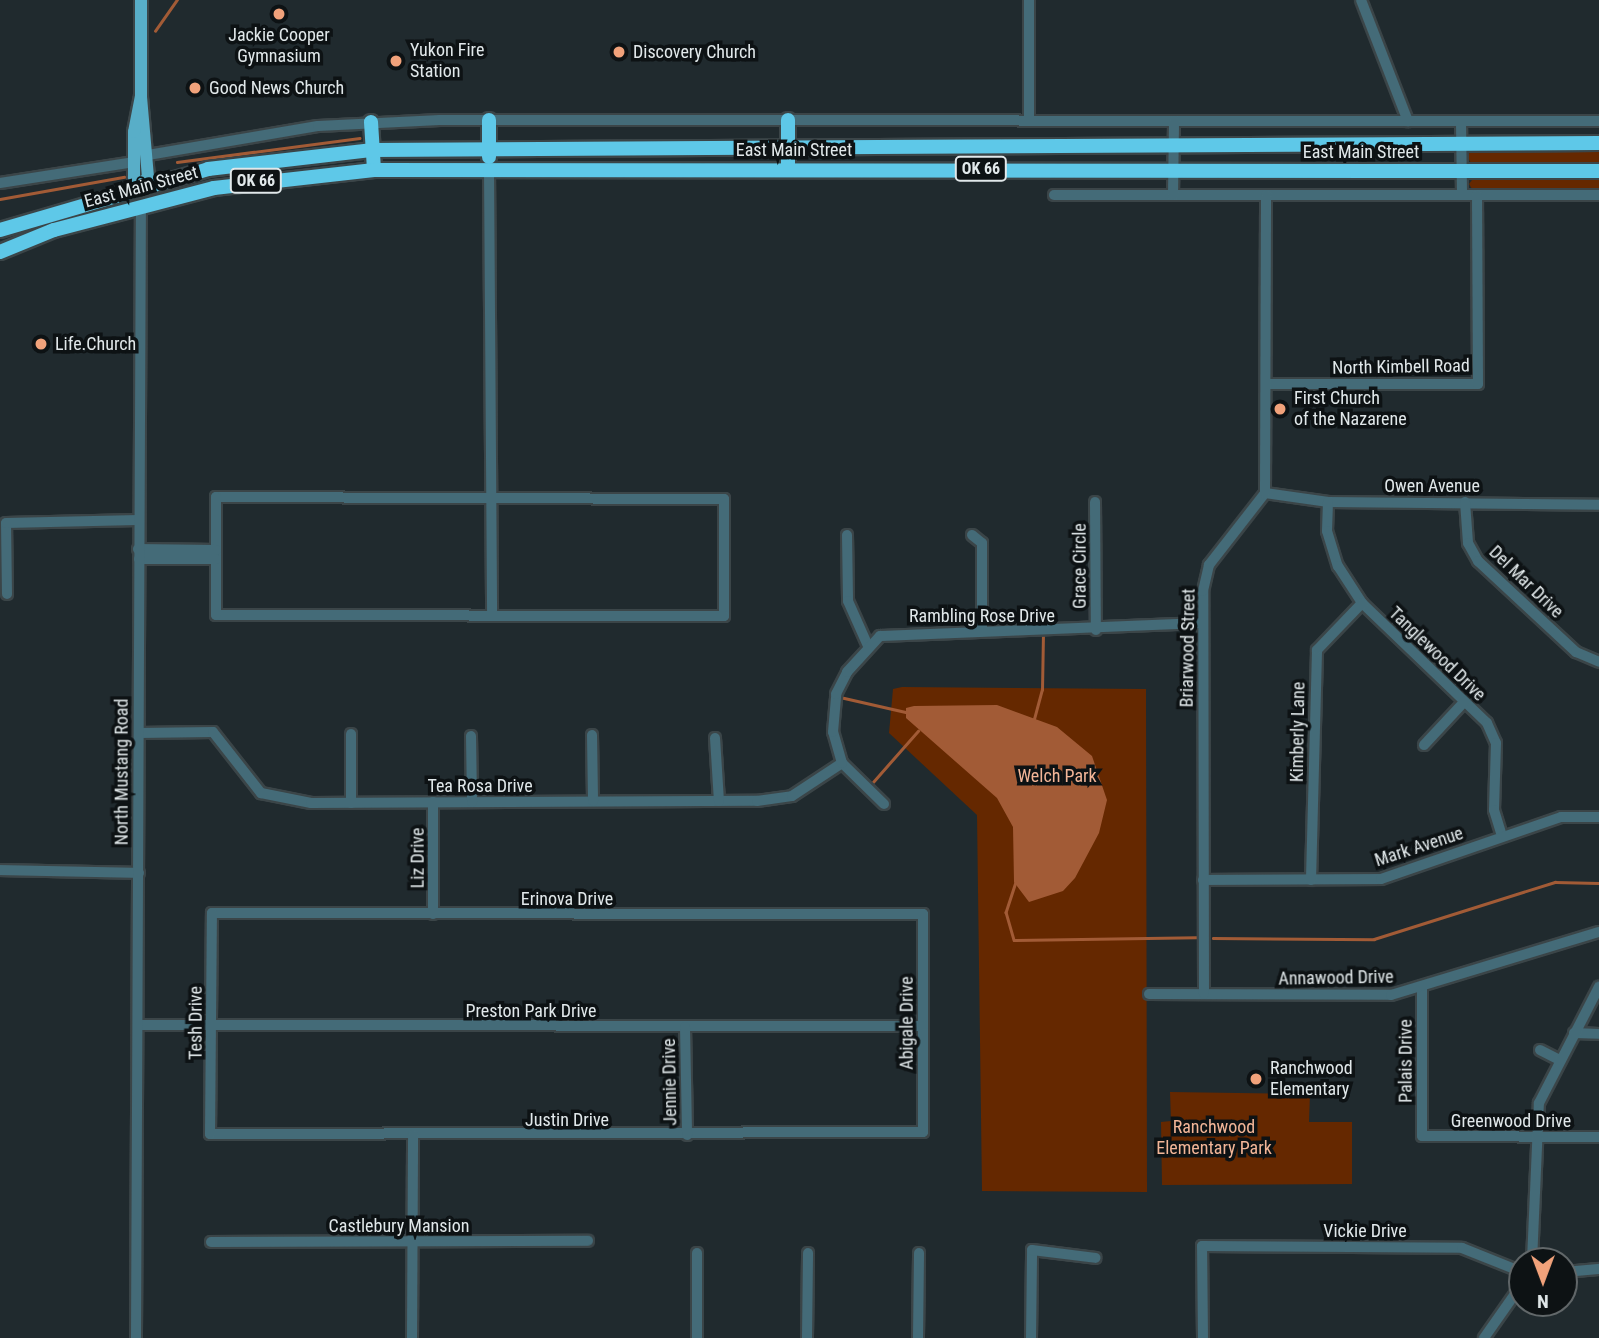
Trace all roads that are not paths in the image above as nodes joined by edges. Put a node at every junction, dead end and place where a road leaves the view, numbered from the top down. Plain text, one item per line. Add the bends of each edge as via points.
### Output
1 (141, 0) edge
2 (1029, 0) edge
3 (1361, 0) edge
4 (141, 97) junction
5 (489, 120) junction
6 (788, 120) junction
7 (1029, 121) junction
8 (1174, 121) junction
9 (1408, 121) junction
10 (1599, 121) edge
11 (371, 122) junction
12 (1461, 122) junction
13 (1461, 143) junction
14 (1599, 143) edge
15 (1175, 144) junction
16 (788, 148) junction
17 (373, 150) junction
18 (489, 150) junction
19 (148, 155) junction
20 (134, 162) junction
21 (489, 169) junction
22 (788, 169) junction
23 (374, 170) junction
24 (1175, 170) junction
25 (1599, 171) edge
26 (1461, 172) junction
27 (0, 183) edge
28 (140, 186) junction
29 (1054, 195) dead end
30 (1173, 195) junction
31 (1462, 195) junction
32 (1478, 195) junction
33 (1599, 195) edge
34 (1266, 196) junction
35 (141, 206) junction
36 (0, 230) edge
37 (0, 252) edge
38 (1265, 384) junction
39 (1265, 493) junction
40 (492, 498) junction
41 (1095, 502) dead end
42 (1328, 502) junction
43 (1465, 502) junction
44 (1599, 505) edge
45 (138, 520) junction
46 (847, 535) dead end
47 (972, 535) dead end
48 (139, 554) junction
49 (216, 555) junction
50 (7, 594) dead end
51 (1362, 603) junction
52 (492, 616) junction
53 (1203, 624) junction
54 (1096, 630) junction
55 (982, 631) junction
56 (868, 646) junction
57 (1599, 662) edge
58 (1464, 702) junction
59 (139, 733) junction
60 (351, 734) dead end
61 (592, 735) dead end
62 (471, 736) dead end
63 (715, 738) dead end
64 (1424, 745) dead end
65 (842, 763) junction
66 (593, 801) junction
67 (719, 801) junction
68 (433, 802) junction
69 (472, 802) junction
70 (351, 803) junction
71 (884, 804) dead end
72 (1599, 817) edge
73 (1502, 836) junction
74 (0, 870) edge
75 (139, 873) junction
76 (1203, 880) junction
77 (1311, 880) junction
78 (212, 913) joint
79 (433, 914) junction
80 (923, 914) joint
81 (1599, 932) edge
82 (1422, 986) junction
83 (1599, 987) edge
84 (1149, 994) dead end
85 (1204, 994) junction
86 (139, 1025) junction
87 (211, 1025) junction
88 (923, 1026) junction
89 (685, 1027) junction
90 (1574, 1033) junction
91 (1599, 1034) edge
92 (1540, 1050) dead end
93 (1560, 1059) junction
94 (923, 1132) joint
95 (211, 1134) joint
96 (413, 1135) junction
97 (687, 1135) junction
98 (1422, 1136) joint
99 (1538, 1137) junction
100 (1599, 1137) edge
101 (588, 1241) dead end
102 (211, 1242) dead end
103 (412, 1243) junction
104 (1533, 1247) edge
105 (808, 1252) dead end
106 (697, 1253) dead end
107 (919, 1253) dead end
108 (1096, 1258) dead end
109 (1508, 1266) edge
110 (1599, 1269) edge
111 (1578, 1271) edge
112 (1508, 1304) edge
113 (136, 1338) edge
114 (412, 1338) edge
115 (697, 1338) edge
116 (807, 1338) edge
117 (918, 1338) edge
118 (1031, 1338) edge
119 (1203, 1338) edge
120 (1484, 1338) edge

1 - 4 main road
2 - 7 street
3 - 9 street
4 - 19 main road
4 - 20 main road
5 - 6 street, East Main Street
5 - 11 street, East Main Street
5 - 18 highway
6 - 7 street, East Main Street
6 - 16 highway
7 - 8 street, East Main Street
8 - 9 street, East Main Street
8 - 15 street
9 - 12 street, East Main Street
10 - 12 street, East Main Street
11 - 17 highway
11 - 19 street, East Main Street
12 - 13 street
13 - 14 highway, East Main Street / OK 66
13 - 15 highway, East Main Street / OK 66
13 - 26 street
15 - 16 highway, East Main Street / OK 66
15 - 24 street
16 - 18 highway, East Main Street / OK 66
16 - 22 highway
17 - 18 highway, East Main Street / OK 66
17 - 23 highway
17 - 28 highway, East Main Street / OK 66 via 264,160
18 - 21 highway
19 - 28 main road via 148,177
20 - 27 street
20 - 28 main road
21 - 22 highway, East Main Street / OK 66
21 - 23 highway, East Main Street / OK 66
21 - 40 street
22 - 24 highway, East Main Street / OK 66
23 - 35 highway, East Main Street / OK 66 via 267,179
24 - 26 highway, East Main Street / OK 66
24 - 30 street
25 - 26 highway, East Main Street / OK 66
26 - 31 street
28 - 35 highway
28 - 36 highway, East Main Street / OK 66
29 - 30 street
30 - 34 street
31 - 32 street
31 - 34 street
32 - 33 street
32 - 38 street, North Kimbell Road via 1478,384
34 - 38 street
35 - 37 highway, East Main Street / OK 66
35 - 45 street, North Mustang Road
38 - 39 street
39 - 42 street, Owen Avenue
39 - 53 street, Briarwood Street via 1209,565
40 - 49 street via 216,497
40 - 52 street
40 - 52 street via 724,499 724,616
41 - 54 street, Grace Circle
42 - 43 street, Owen Avenue
42 - 51 street, Tanglewood Drive via 1327,531 1338,566
43 - 44 street, Owen Avenue
43 - 57 street, Del Mar Drive via 1468,543 1478,561 1576,653
45 - 48 street, North Mustang Road
45 - 50 street via 6,523
46 - 56 street via 848,601
47 - 55 street via 982,543
48 - 49 street
48 - 59 street, North Mustang Road
49 - 52 street via 216,615
51 - 58 street, Tanglewood Drive
51 - 77 street, Kimberly Lane via 1317,650
53 - 54 street, Rambling Rose Drive
53 - 76 street, Briarwood Street
54 - 55 street, Rambling Rose Drive
55 - 56 street, Rambling Rose Drive via 894,632
56 - 65 street via 836,694 833,732
58 - 64 street
58 - 73 street, Tanglewood Drive via 1486,723 1496,743 1494,810
59 - 70 street, Tea Rosa Drive via 213,732 261,793
59 - 75 street, North Mustang Road
60 - 70 street
61 - 66 street
62 - 69 street
63 - 67 street
65 - 67 street, Tea Rosa Drive via 792,796
65 - 71 street
66 - 67 street, Tea Rosa Drive
66 - 69 street, Tea Rosa Drive
68 - 69 street, Tea Rosa Drive
68 - 70 street, Tea Rosa Drive
68 - 79 street, Liz Drive
72 - 73 street, Mark Avenue via 1561,817
73 - 77 street, Mark Avenue via 1381,879
74 - 75 street
75 - 86 street, North Mustang Road
76 - 77 street, Mark Avenue
76 - 85 street, Briarwood Street
78 - 79 street, Erinova Drive
78 - 87 street, Tesh Drive
79 - 80 street, Erinova Drive
80 - 88 street, Abigale Drive
81 - 82 street, Annawood Drive
82 - 85 street, Annawood Drive via 1376,996
82 - 98 street, Palais Drive
83 - 90 street
84 - 85 street, Annawood Drive
86 - 87 street, Preston Park Drive
86 - 113 street, North Mustang Road
87 - 89 street, Preston Park Drive
87 - 95 street, Tesh Drive
88 - 89 street, Preston Park Drive
88 - 94 street, Abigale Drive
89 - 97 street, Jennie Drive
90 - 91 street
90 - 93 street
92 - 93 street
93 - 99 street via 1539,1103
94 - 97 street, Justin Drive
95 - 96 street, Justin Drive
96 - 97 street, Justin Drive
96 - 103 street
98 - 99 street, Greenwood Drive
99 - 100 street, Greenwood Drive
99 - 104 street
101 - 103 street, Castlebury Mansion
102 - 103 street, Castlebury Mansion
103 - 114 street
105 - 116 street
106 - 115 street
107 - 117 street
108 - 118 street via 1032,1250
109 - 119 street, Vickie Drive via 1462,1248 1202,1246
110 - 111 street
112 - 120 street

